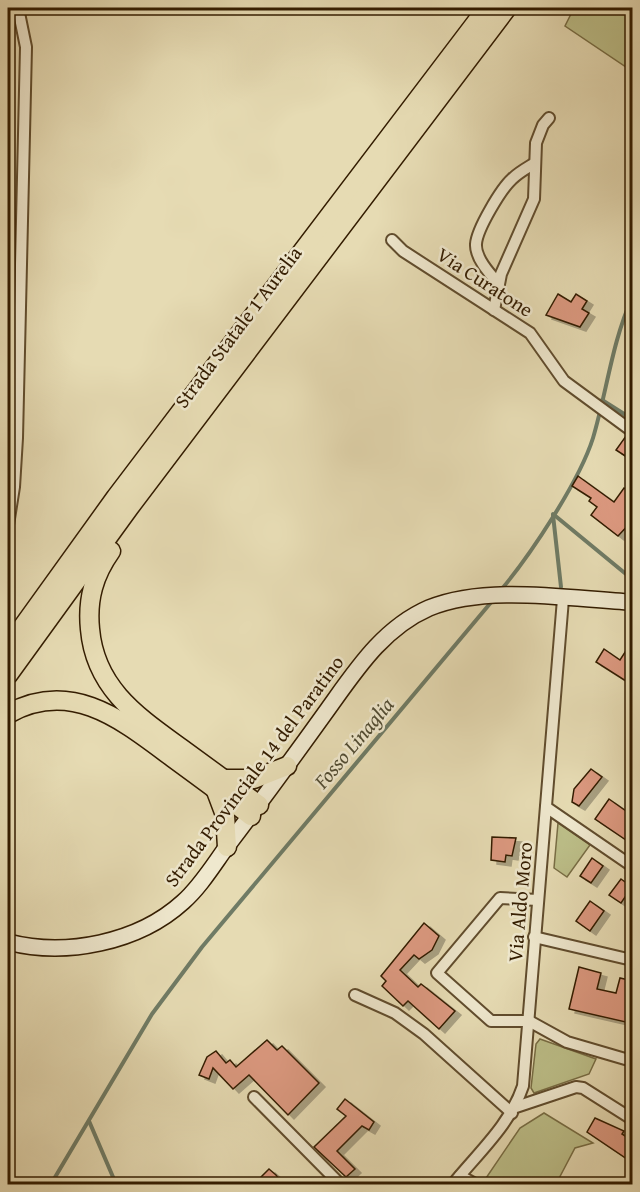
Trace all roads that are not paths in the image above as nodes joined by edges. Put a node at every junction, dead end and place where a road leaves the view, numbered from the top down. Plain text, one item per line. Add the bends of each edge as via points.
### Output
1 (18, 8) edge
2 (487, 8) edge
3 (507, 8) edge
4 (549, 118) dead end
5 (535, 163) junction
6 (392, 240) dead end
7 (499, 284) junction
8 (494, 310) junction
9 (633, 431) edge
10 (129, 508) junction
11 (8, 525) edge
12 (563, 599) junction
13 (633, 602) edge
14 (8, 647) edge
15 (8, 675) edge
16 (8, 714) edge
17 (287, 766) junction
18 (219, 784) junction
19 (546, 807) junction
20 (255, 810) junction
21 (227, 847) junction
22 (633, 866) edge
23 (538, 900) junction
24 (534, 936) junction
25 (8, 942) edge
26 (633, 960) edge
27 (355, 995) dead end
28 (529, 1021) junction
29 (633, 1061) edge
30 (254, 1097) dead end
31 (514, 1110) junction
32 (633, 1119) edge
33 (457, 1180) edge
34 (340, 1185) edge
35 (475, 1185) edge

1 - 11 street via 26,47 17,438
2 - 14 highway, Strada Statale 1 Aurelia via 116,497
3 - 10 highway, Strada Statale 1 Aurelia
4 - 5 street via 539,133
5 - 7 street via 534,199
5 - 7 street via 503,188 478,234 477,250
6 - 8 street, Via Curatone
7 - 8 street
8 - 9 street, Via Curatone via 530,333 564,381
10 - 15 highway, Strada Statale 1 Aurelia
10 - 18 highway via 131,524 100,567 91,592 89,620 95,657 108,685 127,708
12 - 13 main road, Strada Provinciale 14 del Paratino
12 - 17 main road, Strada Provinciale 14 del Paratino via 477,597 429,609 394,630 376,645
12 - 19 street, Via Aldo Moro
16 - 18 highway via 51,700 77,702 123,721
17 - 18 highway via 254,779
17 - 20 main road, Strada Provinciale 14 del Paratino
18 - 20 highway
18 - 21 highway
19 - 22 street
19 - 23 street, Via Aldo Moro
20 - 21 main road, Strada Provinciale 14 del Paratino
21 - 25 main road, Strada Provinciale 14 del Paratino via 183,902 139,929 81,947 36,948
23 - 24 street, Via Aldo Moro
23 - 28 street via 500,898 437,973 490,1021
24 - 26 street
24 - 28 street, Via Aldo Moro
27 - 31 street via 396,1013
28 - 29 street via 567,1042
28 - 31 street, Via Aldo Moro via 523,1086
30 - 34 street
31 - 32 street via 576,1087
31 - 33 street, Via Aldo Moro
33 - 35 street

